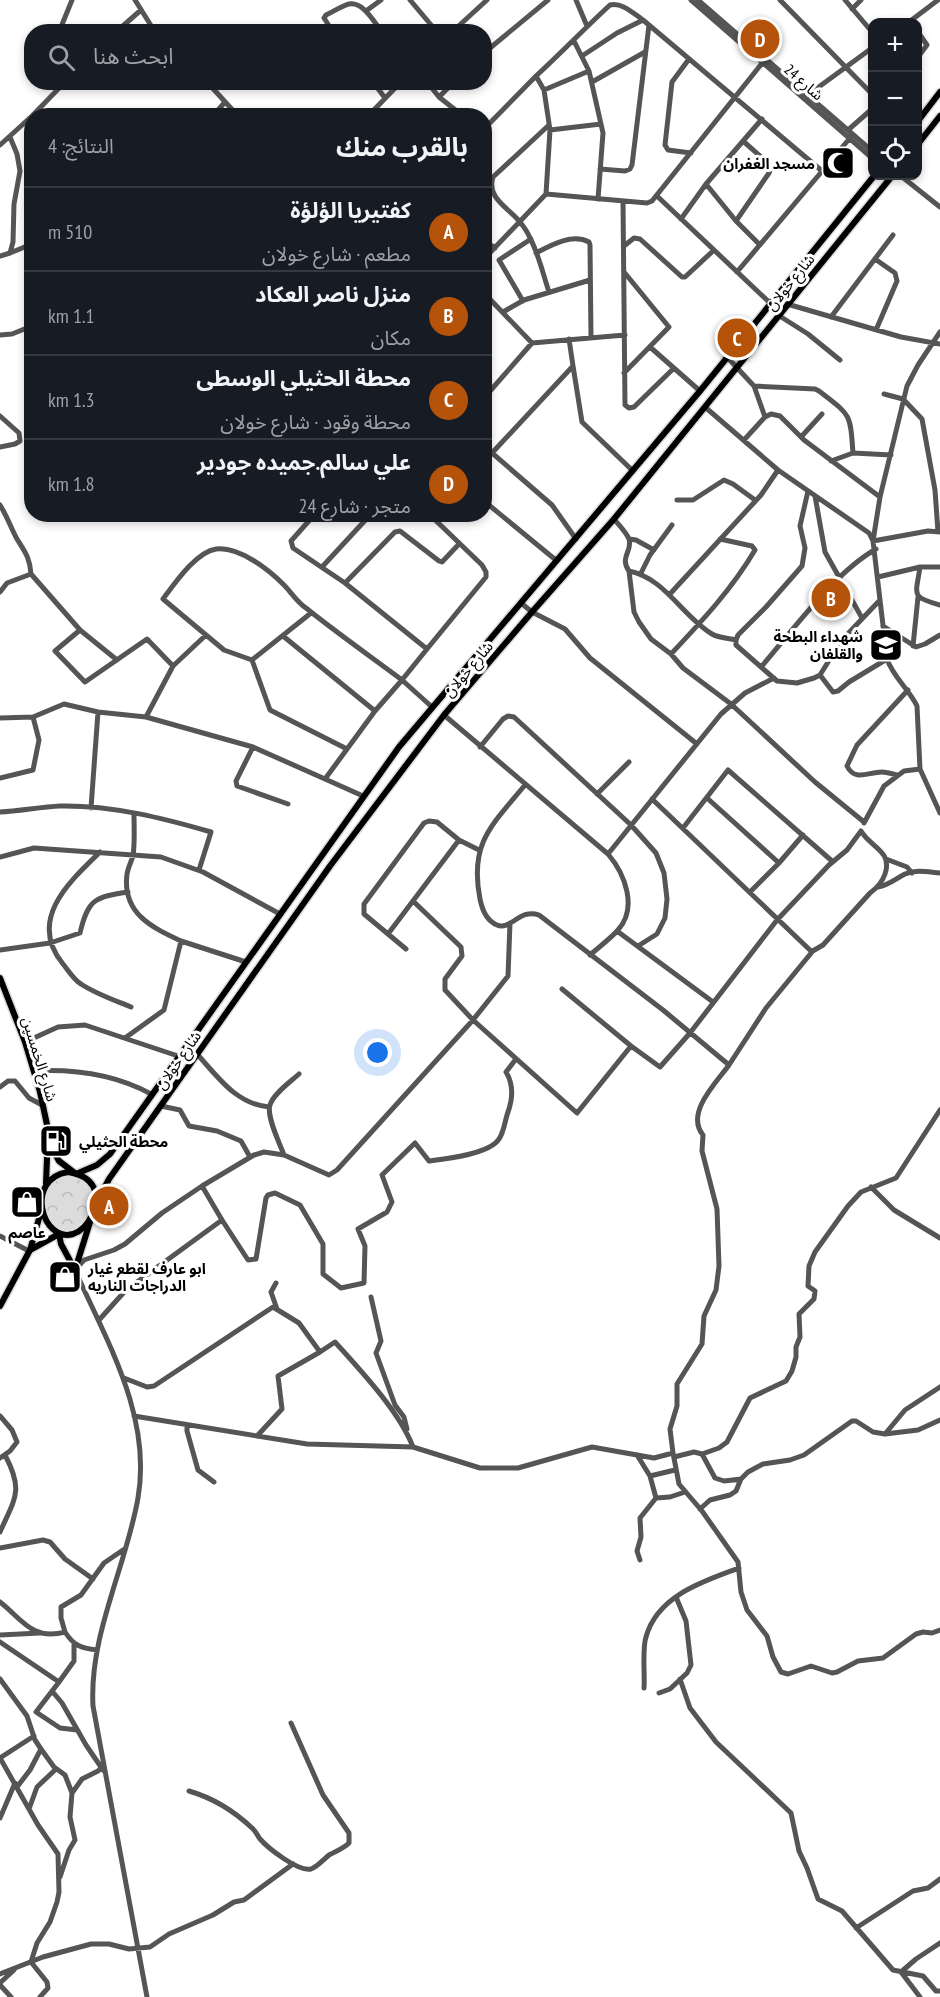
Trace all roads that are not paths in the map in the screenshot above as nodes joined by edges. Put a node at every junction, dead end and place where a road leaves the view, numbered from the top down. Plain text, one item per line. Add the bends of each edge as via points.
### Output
1 (72, 0) edge
2 (135, 0) edge
3 (381, 0) edge
4 (411, 0) edge
5 (487, 0) edge
6 (548, 0) edge
7 (576, 0) edge
8 (691, 0) edge
9 (698, 0) edge
10 (780, 0) edge
11 (844, 0) edge
12 (861, 0) edge
13 (939, 1) edge
14 (852, 9) junction
15 (141, 10) junction
16 (366, 11) junction
17 (916, 18) edge
18 (646, 22) junction
19 (62, 24) edge
20 (125, 24) edge
21 (150, 24) edge
22 (327, 24) edge
23 (376, 24) edge
24 (430, 24) edge
25 (461, 24) edge
26 (587, 26) junction
27 (868, 27) edge
28 (922, 38) edge
29 (574, 41) junction
30 (492, 46) edge
31 (645, 52) junction
32 (868, 52) edge
33 (922, 52) edge
34 (582, 56) junction
35 (689, 59) junction
36 (763, 62) junction
37 (846, 68) junction
38 (589, 70) junction
39 (536, 76) junction
40 (592, 82) junction
41 (868, 89) edge
42 (56, 90) edge
43 (214, 90) edge
44 (379, 90) edge
45 (392, 90) edge
46 (433, 90) edge
47 (446, 90) edge
48 (544, 90) junction
49 (940, 92) edge
50 (806, 96) junction
51 (439, 97) junction
52 (735, 97) junction
53 (385, 98) junction
54 (225, 102) junction
55 (39, 108) edge
56 (220, 108) edge
57 (231, 108) edge
58 (376, 108) edge
59 (453, 108) edge
60 (868, 113) edge
61 (922, 116) edge
62 (940, 116) edge
63 (762, 119) junction
64 (492, 121) edge
65 (24, 123) edge
66 (601, 124) junction
67 (550, 127) junction
68 (848, 130) junction
69 (10, 136) junction
70 (850, 138) junction
71 (922, 139) edge
72 (743, 141) junction
73 (0, 145) edge
74 (868, 147) edge
75 (691, 153) junction
76 (868, 154) edge
77 (600, 169) junction
78 (822, 171) junction
79 (492, 179) edge
80 (871, 180) edge
81 (889, 180) edge
82 (906, 180) edge
83 (706, 184) junction
84 (492, 190) edge
85 (546, 194) junction
86 (657, 196) junction
87 (598, 199) junction
88 (623, 201) junction
89 (940, 207) edge
90 (681, 219) junction
91 (520, 221) junction
92 (736, 221) junction
93 (893, 235) dead end
94 (531, 239) junction
95 (760, 245) junction
96 (492, 246) edge
97 (624, 246) junction
98 (24, 247) edge
99 (495, 248) junction
100 (714, 250) junction
101 (492, 251) edge
102 (10, 253) junction
103 (536, 253) junction
104 (0, 256) edge
105 (875, 259) junction
106 (624, 271) junction
107 (736, 272) junction
108 (590, 280) junction
109 (549, 292) junction
110 (492, 301) edge
111 (523, 301) junction
112 (770, 303) junction
113 (787, 304) junction
114 (503, 312) junction
115 (778, 315) junction
116 (831, 317) junction
117 (24, 329) edge
118 (876, 330) junction
119 (940, 332) edge
120 (0, 335) edge
121 (625, 335) junction
122 (591, 337) junction
123 (570, 339) junction
124 (932, 342) junction
125 (532, 344) junction
126 (940, 344) edge
127 (650, 347) junction
128 (727, 357) junction
129 (840, 360) dead end
130 (573, 366) junction
131 (737, 368) junction
132 (673, 369) junction
133 (624, 373) junction
134 (754, 386) junction
135 (492, 389) edge
136 (700, 392) junction
137 (884, 394) dead end
138 (903, 399) junction
139 (705, 407) junction
140 (822, 414) dead end
141 (0, 416) edge
142 (765, 417) junction
143 (801, 437) junction
144 (744, 440) junction
145 (0, 447) edge
146 (492, 453) joint
147 (853, 453) junction
148 (891, 455) junction
149 (831, 461) junction
150 (778, 470) junction
151 (633, 471) junction
152 (937, 490) edge
153 (808, 491) junction
154 (815, 496) junction
155 (880, 497) junction
156 (677, 500) dead end
157 (755, 500) junction
158 (0, 505) edge
159 (492, 508) edge
160 (614, 519) junction
161 (308, 522) edge
162 (364, 522) edge
163 (437, 522) edge
164 (672, 525) dead end
165 (939, 532) edge
166 (576, 539) junction
167 (629, 539) junction
168 (720, 539) junction
169 (873, 541) junction
170 (459, 544) junction
171 (876, 549) junction
172 (654, 550) junction
173 (557, 561) junction
174 (322, 567) junction
175 (920, 567) junction
176 (940, 567) edge
177 (629, 571) junction
178 (641, 573) junction
179 (31, 574) junction
180 (878, 577) junction
181 (838, 578) junction
182 (345, 583) junction
183 (0, 592) edge
184 (669, 595) junction
185 (918, 597) junction
186 (880, 600) junction
187 (521, 603) junction
188 (940, 605) edge
189 (532, 612) junction
190 (311, 613) junction
191 (862, 618) junction
192 (700, 624) junction
193 (883, 626) junction
194 (80, 630) junction
195 (206, 635) junction
196 (940, 635) edge
197 (283, 636) junction
198 (736, 640) junction
199 (914, 646) junction
200 (427, 649) junction
201 (671, 654) junction
202 (887, 659) junction
203 (117, 660) junction
204 (252, 660) junction
205 (172, 666) junction
206 (761, 667) junction
207 (820, 675) junction
208 (774, 678) junction
209 (402, 680) junction
210 (908, 690) junction
211 (731, 704) junction
212 (432, 707) junction
213 (375, 711) junction
214 (98, 712) junction
215 (444, 715) junction
216 (33, 717) junction
217 (146, 717) junction
218 (0, 718) edge
219 (697, 744) junction
220 (253, 747) junction
221 (480, 747) junction
222 (347, 749) junction
223 (629, 762) dead end
224 (920, 769) junction
225 (897, 775) junction
226 (0, 778) edge
227 (326, 778) junction
228 (525, 785) junction
229 (597, 794) junction
230 (363, 796) junction
231 (706, 798) junction
232 (652, 799) junction
233 (288, 804) dead end
234 (91, 808) junction
235 (0, 812) edge
236 (940, 813) edge
237 (134, 814) junction
238 (864, 822) junction
239 (631, 825) junction
240 (683, 828) junction
241 (861, 831) junction
242 (803, 835) junction
243 (459, 840) junction
244 (479, 850) junction
245 (100, 852) junction
246 (608, 854) junction
247 (133, 855) junction
248 (322, 856) junction
249 (0, 857) edge
250 (886, 859) junction
251 (832, 861) junction
252 (778, 863) junction
253 (330, 866) junction
254 (199, 870) junction
255 (912, 873) junction
256 (940, 873) edge
257 (878, 887) junction
258 (128, 892) junction
259 (750, 892) junction
260 (413, 901) junction
261 (280, 914) junction
262 (777, 920) junction
263 (510, 923) junction
264 (617, 931) junction
265 (387, 934) junction
266 (181, 940) junction
267 (50, 943) junction
268 (638, 946) junction
269 (406, 949) dead end
270 (0, 950) edge
271 (811, 952) junction
272 (590, 955) junction
273 (246, 962) junction
274 (0, 978) edge
275 (562, 988) dead end
276 (2, 990) edge
277 (713, 1002) junction
278 (131, 1007) dead end
279 (473, 1020) junction
280 (690, 1033) junction
281 (125, 1038) junction
282 (25, 1042) junction
283 (631, 1046) junction
284 (197, 1054) junction
285 (178, 1056) junction
286 (516, 1059) junction
287 (729, 1065) junction
288 (34, 1071) junction
289 (299, 1074) dead end
290 (0, 1087) edge
291 (151, 1094) junction
292 (42, 1106) junction
293 (161, 1106) junction
294 (269, 1107) junction
295 (940, 1110) edge
296 (48, 1134) junction
297 (284, 1155) junction
298 (250, 1157) junction
299 (76, 1174) junction
300 (46, 1183) junction
301 (202, 1186) junction
302 (871, 1187) junction
303 (96, 1204) junction
304 (42, 1208) junction
305 (91, 1218) junction
306 (222, 1220) junction
307 (58, 1234) junction
308 (0, 1236) edge
309 (940, 1238) edge
310 (30, 1251) junction
311 (75, 1270) junction
312 (276, 1283) dead end
313 (371, 1297) dead end
314 (0, 1306) edge
315 (277, 1309) junction
316 (99, 1320) junction
317 (320, 1353) junction
318 (124, 1378) junction
319 (940, 1387) edge
320 (0, 1416) edge
321 (134, 1416) junction
322 (940, 1420) edge
323 (187, 1426) junction
324 (408, 1433) junction
325 (885, 1434) junction
326 (257, 1436) junction
327 (413, 1447) junction
328 (702, 1454) junction
329 (637, 1455) junction
330 (673, 1455) junction
331 (2, 1456) edge
332 (675, 1470) junction
333 (650, 1476) junction
334 (741, 1479) junction
335 (214, 1482) dead end
336 (685, 1492) junction
337 (656, 1498) junction
338 (700, 1509) junction
339 (0, 1532) edge
340 (0, 1548) edge
341 (124, 1549) junction
342 (640, 1560) dead end
343 (739, 1568) junction
344 (93, 1579) junction
345 (676, 1597) junction
346 (0, 1602) edge
347 (940, 1630) edge
348 (65, 1632) junction
349 (42, 1633) junction
350 (0, 1635) edge
351 (0, 1642) edge
352 (74, 1645) junction
353 (97, 1650) junction
354 (0, 1679) edge
355 (680, 1679) junction
356 (59, 1682) junction
357 (644, 1688) dead end
358 (52, 1691) junction
359 (659, 1693) dead end
360 (36, 1712) junction
361 (27, 1716) junction
362 (291, 1723) dead end
363 (77, 1730) junction
364 (34, 1736) junction
365 (41, 1749) junction
366 (0, 1758) edge
367 (56, 1769) junction
368 (103, 1770) junction
369 (16, 1785) junction
370 (189, 1791) dead end
371 (72, 1793) junction
372 (29, 1809) junction
373 (0, 1818) edge
374 (293, 1864) junction
375 (59, 1878) junction
376 (940, 1879) edge
377 (856, 1928) junction
378 (940, 1943) edge
379 (138, 1949) junction
380 (31, 1962) junction
381 (16, 1969) junction
382 (902, 1972) junction
383 (0, 1974) edge
384 (0, 1984) edge
385 (940, 1991) edge
386 (12, 1997) edge
387 (40, 1997) edge
388 (147, 1997) edge
389 (920, 1997) edge

1 - 19 street
2 - 15 street
3 - 16 street
4 - 24 street
5 - 25 street
6 - 30 street
7 - 26 street
8 - 36 street, شارع 24
9 - 50 street, شارع 24
10 - 37 street
11 - 14 street
12 - 14 street
13 - 17 street
14 - 27 street
15 - 20 street
15 - 21 street
16 - 22 street via 350,4 326,15
16 - 23 street
18 - 26 street via 615,4
18 - 31 street
18 - 34 street via 617,33
18 - 35 street
26 - 29 street
28 - 33 street via 927,45
29 - 34 street
29 - 39 street
31 - 40 street
31 - 77 street via 632,165 626,171
32 - 37 street
34 - 38 street
35 - 52 street
35 - 75 street via 672,82 665,145 668,150
36 - 50 street, شارع 24
36 - 52 street
37 - 41 street
37 - 50 street
38 - 40 street
38 - 48 street
39 - 48 street
39 - 64 street
40 - 66 street
42 - 55 street
43 - 54 street
44 - 53 street
45 - 53 street
46 - 51 street
47 - 51 street
48 - 67 street
49 - 61 main road
50 - 68 street, شارع 24
50 - 70 street, شارع 24
51 - 59 street
52 - 63 street
52 - 75 street
53 - 58 street
54 - 56 street
54 - 57 street
60 - 68 street
62 - 71 main road
63 - 72 street
63 - 78 street
65 - 69 street
66 - 67 street
66 - 77 street
67 - 79 street
67 - 85 street
68 - 74 street, شارع 24
69 - 73 street
69 - 102 street via 20,171
70 - 76 street, شارع 24
70 - 78 street
72 - 83 street
72 - 92 street via 771,168
75 - 86 street
77 - 87 street
78 - 95 street
80 - 112 main road, شارع خولان
81 - 113 main road, شارع خولان
82 - 89 street
83 - 90 street
83 - 92 street
84 - 91 street via 504,208
85 - 87 street
85 - 91 street
86 - 88 street via 647,203
86 - 90 street
87 - 88 street
88 - 97 street
90 - 100 street
91 - 94 street
91 - 99 street
92 - 95 street
93 - 105 street
94 - 103 street
94 - 111 street via 499,260
95 - 107 street
96 - 99 street
97 - 100 street via 634,238 640,239 682,277
97 - 106 street
98 - 102 street
99 - 101 street
100 - 107 street
102 - 104 street
103 - 108 street via 555,242 586,240 590,245
103 - 109 street
105 - 116 street
105 - 118 street via 895,273 897,281
106 - 121 street
106 - 127 street via 668,324 668,329
107 - 112 street
108 - 109 street
108 - 122 street
109 - 111 street
110 - 114 street
111 - 114 street
112 - 128 main road, شارع خولان
113 - 115 main road, شارع خولان
113 - 116 street
114 - 125 street
115 - 129 street
115 - 131 main road, شارع خولان
116 - 118 street
117 - 120 street
118 - 124 street
119 - 124 street
121 - 122 street
121 - 133 street
122 - 123 street
123 - 125 street
123 - 130 street
124 - 126 street
124 - 138 street
125 - 135 street
127 - 132 street
127 - 133 street
128 - 131 street
128 - 136 main road, شارع خولان
130 - 146 street
130 - 151 street via 582,422
131 - 134 street
131 - 139 main road, شارع خولان
132 - 133 street via 629,408 625,405
132 - 136 street
134 - 142 street
134 - 147 street via 819,391 849,416
136 - 151 main road, شارع خولان
137 - 138 street
138 - 148 street
138 - 152 street via 922,419
139 - 144 street
139 - 160 main road, شارع خولان
140 - 143 street
141 - 145 street via 19,433 20,441
142 - 143 street via 780,416
142 - 144 street
143 - 149 street
144 - 150 street
146 - 166 street via 552,505
147 - 148 street
147 - 149 street
148 - 155 street
149 - 155 street
150 - 153 street
150 - 157 street
151 - 166 main road, شارع خولان
152 - 165 street
153 - 154 street
153 - 198 street via 800,526 805,548 802,566
154 - 169 street via 868,533
154 - 181 street via 825,552
155 - 169 street
156 - 157 street via 693,500 724,480
157 - 168 street
158 - 179 street via 27,552
159 - 173 street
160 - 167 street
160 - 189 main road, شارع خولان
161 - 174 street via 291,541 293,548
162 - 174 street
163 - 170 street
164 - 172 street
165 - 169 street
166 - 173 main road, شارع خولان
167 - 172 street
167 - 177 street via 624,560
168 - 184 street
168 - 192 street via 755,549 736,580
169 - 171 street
170 - 182 street via 442,562 400,531 395,532
170 - 200 street via 482,565 486,577
171 - 180 street
171 - 181 street
172 - 178 street
173 - 187 main road, شارع خولان
174 - 182 street
175 - 176 street
175 - 180 street
175 - 185 street
177 - 178 street
177 - 201 street via 639,622 651,639
178 - 184 street
179 - 183 street via 7,583
179 - 194 street
180 - 186 street
181 - 191 street
181 - 206 street
182 - 200 street
184 - 192 street
185 - 188 street
185 - 199 street
186 - 191 street
186 - 193 street
187 - 189 street
187 - 212 main road, شارع خولان
189 - 215 main road, شارع خولان
189 - 219 street via 565,629 590,658
190 - 195 street via 262,566 235,552 217,549 194,562 163,598
190 - 197 street
190 - 209 street
191 - 207 street via 841,641
192 - 198 street via 712,633
192 - 201 street
193 - 199 street
193 - 202 street
194 - 203 street
194 - 203 street via 55,651 85,682
195 - 204 street via 224,650
195 - 205 street
196 - 199 street
197 - 204 street
197 - 213 street
198 - 206 street via 736,645
200 - 209 street
201 - 211 street via 683,668
202 - 207 street via 838,691 833,692
202 - 210 street
203 - 205 street via 147,639
204 - 222 street via 270,710
205 - 217 street
206 - 208 street
207 - 208 street via 797,683
208 - 211 street
209 - 212 street
209 - 213 street
210 - 224 street via 917,706
210 - 225 street via 857,745 847,766 855,775
211 - 219 street
211 - 238 street
212 - 230 main road, شارع خولان
213 - 222 street
214 - 216 street via 64,704
214 - 217 street
214 - 234 street
215 - 221 street
215 - 253 main road, شارع خولان
216 - 218 street
216 - 226 street via 39,740 33,770
217 - 220 street
219 - 232 street
220 - 227 street
220 - 233 street via 237,786
221 - 228 street
221 - 229 street via 503,719 514,717
222 - 227 street
223 - 229 street
224 - 225 street
224 - 236 street
225 - 238 street via 884,786
227 - 230 street
228 - 244 street via 491,827
228 - 246 street
229 - 239 street
230 - 248 main road, شارع خولان
231 - 240 street
231 - 242 street via 728,770
231 - 252 street
232 - 239 street
232 - 240 street
234 - 235 street via 59,806
234 - 237 street
237 - 247 street
237 - 254 street via 211,832
238 - 241 street
239 - 246 street
239 - 268 street via 661,862 667,898 663,925 657,934
240 - 259 street
241 - 250 street
241 - 251 street via 847,850
242 - 251 street
242 - 252 street
243 - 244 street
243 - 260 street
243 - 265 street via 433,820 424,823 364,904 364,914
244 - 263 street via 476,882 482,910 494,924
245 - 247 street
245 - 249 street via 34,848
245 - 267 street via 74,876 57,901 50,918
246 - 264 street via 623,876 628,902
247 - 254 street via 161,857
247 - 258 street via 127,874
248 - 253 main road
248 - 261 main road, شارع خولان
250 - 255 street
250 - 257 street via 886,870
251 - 262 street
252 - 259 street
253 - 284 main road, شارع خولان
254 - 261 street
255 - 256 street
255 - 257 street
257 - 271 street via 823,945
258 - 266 street via 141,918
258 - 267 street via 103,896 91,904 80,933
259 - 262 street
260 - 265 street
260 - 279 street via 461,947 462,956 444,984
261 - 273 main road, شارع خولان
262 - 271 street
262 - 277 street
263 - 272 street via 525,913 539,915
263 - 279 street via 508,976
264 - 268 street
264 - 272 street
265 - 269 street
266 - 273 street
266 - 281 street via 164,1010
267 - 270 street
267 - 278 street via 79,983
268 - 277 street
271 - 287 street via 766,1008
272 - 280 street
273 - 285 main road, شارع خولان
274 - 276 main road, شارع الخمسين
275 - 283 street
276 - 282 main road, شارع الخمسين
277 - 280 street
279 - 286 street
279 - 297 street via 337,1170 329,1175
280 - 283 street via 660,1067
280 - 287 street
281 - 282 street via 85,1025 58,1027
281 - 285 street
282 - 288 main road, شارع الخمسين
283 - 286 street via 577,1113
284 - 293 main road, شارع خولان
284 - 294 street via 244,1101
285 - 291 main road, شارع خولان
286 - 306 street via 506,1072 512,1082 511,1104 499,1139 492,1146 429,1161 415,1143 382,1174 392,1202 387,1212 358,1230 365,1246 364,1283 341,1288 323,1274 323,1244 300,1205 275,1193 266,1198 256,1259 248,1260
287 - 330 street via 697,1117 704,1135 702,1151 717,1209 719,1266 716,1290 704,1317 702,1344 677,1384 677,1406 670,1429
288 - 291 street via 91,1074 131,1083
288 - 292 main road, شارع الخمسين
289 - 294 street
290 - 292 street via 15,1081
291 - 299 main road, شارع خولان via 104,1160
292 - 296 main road, شارع الخمسين
293 - 298 street via 180,1110 189,1126 241,1141
293 - 303 main road, شارع خولان
294 - 297 street
295 - 302 street via 896,1178
296 - 299 main road, شارع الخمسين via 55,1156
296 - 300 main road, شارع الخمسين
297 - 298 street via 264,1152
298 - 301 street
299 - 300 main road via 56,1175
299 - 303 main road via 92,1184
300 - 304 main road
301 - 306 street
301 - 311 street via 125,1244 84,1260
302 - 309 street via 894,1210
302 - 328 street via 848,1206 815,1252 809,1266 808,1286 815,1291 814,1299 799,1314 800,1337 786,1381 750,1398 727,1442
303 - 305 main road
304 - 307 main road
304 - 310 main road
305 - 307 main road via 76,1233
305 - 311 main road
306 - 316 street via 126,1290
307 - 310 main road
307 - 311 main road
308 - 310 street
310 - 314 main road
311 - 316 street
312 - 315 street via 271,1292
313 - 324 street via 381,1341 376,1353
315 - 317 street via 299,1323
315 - 318 street via 273,1307 154,1386
316 - 318 street
317 - 324 street via 335,1342 363,1372
317 - 326 street via 278,1376 282,1409
318 - 321 street
319 - 325 street via 905,1410
320 - 331 street via 17,1442
321 - 323 street
321 - 341 street via 141,1450 140,1473 138,1498
322 - 325 street via 918,1430
323 - 326 street
323 - 335 street via 198,1470
324 - 327 street
325 - 334 street via 852,1421 804,1455 763,1464
326 - 327 street via 307,1443
327 - 329 street via 480,1468 518,1468 592,1447
328 - 330 street
328 - 334 street via 715,1478
329 - 330 street
329 - 333 street
330 - 332 street
331 - 339 street via 15,1477 16,1487
332 - 333 street
332 - 336 street
333 - 337 street
334 - 338 street via 730,1495 710,1500
336 - 337 street
336 - 338 street
337 - 342 street via 640,1518
338 - 343 street
340 - 344 street via 50,1542 65,1559
341 - 344 street via 104,1563
341 - 353 street
343 - 345 street
343 - 347 street via 747,1610 767,1636 773,1657 785,1674 811,1666 837,1672 858,1661 883,1658 923,1632
344 - 348 street via 81,1595 61,1607
345 - 355 street via 686,1621 691,1665
345 - 357 street via 654,1617 645,1639
346 - 349 street via 24,1624
348 - 349 street
348 - 352 street
349 - 350 street
351 - 356 street
352 - 353 street
352 - 356 street via 74,1661
353 - 368 street via 93,1706
354 - 361 street
355 - 359 street
355 - 377 street via 690,1708 716,1742 791,1813 799,1851 818,1899 842,1911
356 - 358 street
358 - 360 street
358 - 363 street
360 - 361 street
360 - 363 street via 60,1728
361 - 364 street
362 - 374 street via 323,1795 350,1838 345,1847 313,1868
363 - 368 street
364 - 365 street
364 - 366 street
365 - 367 street
365 - 369 street
366 - 369 street
367 - 371 street via 65,1775
367 - 372 street via 37,1787
368 - 371 street via 82,1779
368 - 379 street
369 - 372 street
369 - 373 street
370 - 374 street via 207,1796 230,1810 267,1846
371 - 375 street via 70,1817 75,1840
372 - 375 street via 57,1851
374 - 379 street via 244,1900 169,1934 150,1947
375 - 380 street via 54,1912
376 - 377 street via 928,1888 913,1891
377 - 382 street via 893,1970
378 - 382 street
379 - 380 street via 91,1944
379 - 388 street
380 - 381 street
380 - 387 street via 47,1982 48,1988
381 - 383 street
381 - 384 street
382 - 385 street via 923,1976
382 - 389 street
384 - 386 street

